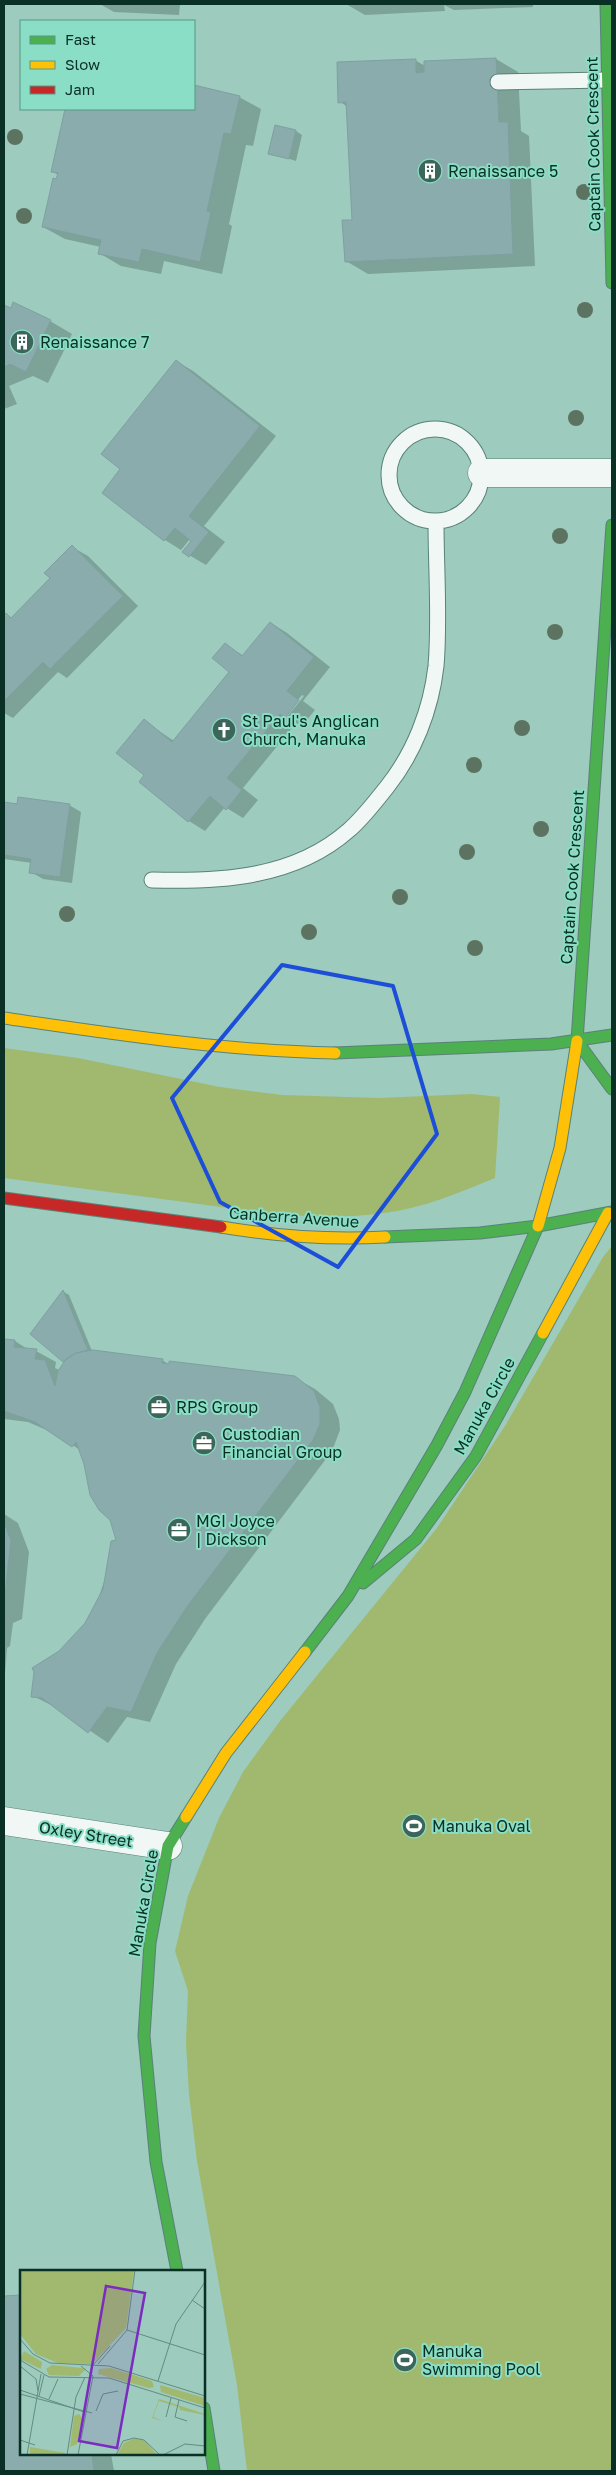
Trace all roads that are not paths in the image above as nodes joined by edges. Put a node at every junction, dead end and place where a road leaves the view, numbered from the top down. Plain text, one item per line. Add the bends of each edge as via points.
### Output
1 (606, 4) edge
2 (608, 80) junction
3 (498, 82) dead end
4 (612, 283) edge
5 (482, 473) junction
6 (612, 473) edge
7 (436, 522) junction
8 (612, 526) edge
9 (152, 880) dead end
10 (4, 1018) edge
11 (612, 1035) edge
12 (577, 1041) junction
13 (612, 1088) edge
14 (4, 1198) edge
15 (611, 1210) edge
16 (538, 1226) junction
17 (348, 1596) junction
18 (4, 1821) edge
19 (168, 1846) junction
20 (177, 2270) edge
21 (205, 2414) edge
22 (214, 2471) edge

1 - 2 main road, Captain Cook Crescent
2 - 3 lane
2 - 4 main road, Captain Cook Crescent
5 - 6 street
5 - 7 lane via 480,488 464,512 450,520
5 - 7 lane via 479,458 458,434 428,429 401,443 392,456 388,471 393,494 407,512 420,520
7 - 9 lane via 436,666 429,704 418,736 401,769 376,801 350,830 300,860 231,880
8 - 12 main road, Captain Cook Crescent
10 - 12 main road via 263,1052 361,1053
11 - 12 main road
12 - 13 main road
12 - 16 main road, Captain Cook Crescent via 560,1148
14 - 16 main road, Canberra Avenue via 304,1237 480,1233
15 - 16 main road, Canberra Avenue
15 - 17 main road, Manuka Circle via 471,1464 416,1539
16 - 17 main road, Manuka Circle via 465,1392
17 - 19 main road, Manuka Circle via 226,1753
18 - 19 street, Oxley Street
19 - 20 main road, Manuka Circle via 150,1943 144,2036 156,2162
21 - 22 main road

